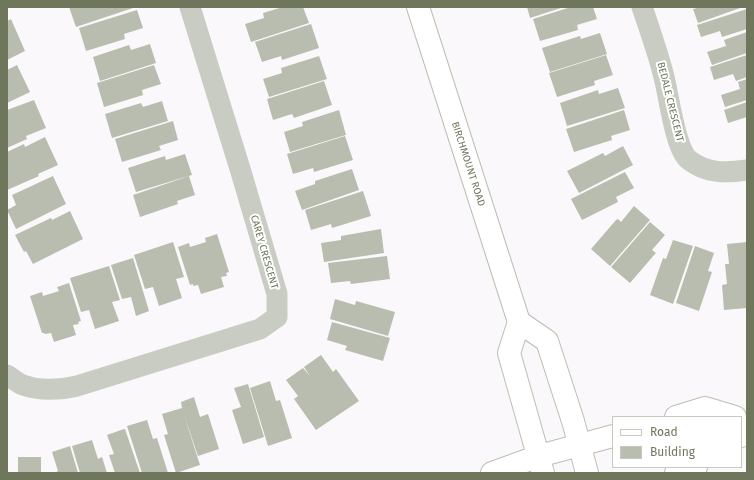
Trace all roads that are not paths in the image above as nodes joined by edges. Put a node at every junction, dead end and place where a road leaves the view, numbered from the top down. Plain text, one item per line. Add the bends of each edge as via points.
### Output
1 (190, 7) edge
2 (418, 7) edge
3 (642, 7) edge
4 (747, 170) edge
5 (519, 322) junction
6 (7, 375) edge
7 (679, 416) edge
8 (732, 416) edge
9 (612, 436) edge
10 (579, 446) junction
11 (541, 465) edge
12 (693, 468) edge
13 (492, 473) edge
14 (587, 473) edge
15 (676, 473) edge

1 - 6 street, CAREY CRESCENT via 277,294 276,317 260,329 64,389 42,389 23,385
2 - 5 main road, BIRCHMOUNT ROAD
3 - 4 street, BEDALE CRESCENT via 664,76 679,143 688,159 704,169 729,173
5 - 10 main road via 547,341
5 - 11 main road via 509,354
7 - 8 main road via 705,408
9 - 10 main road
10 - 11 main road
10 - 14 main road
11 - 13 main road
12 - 15 main road

